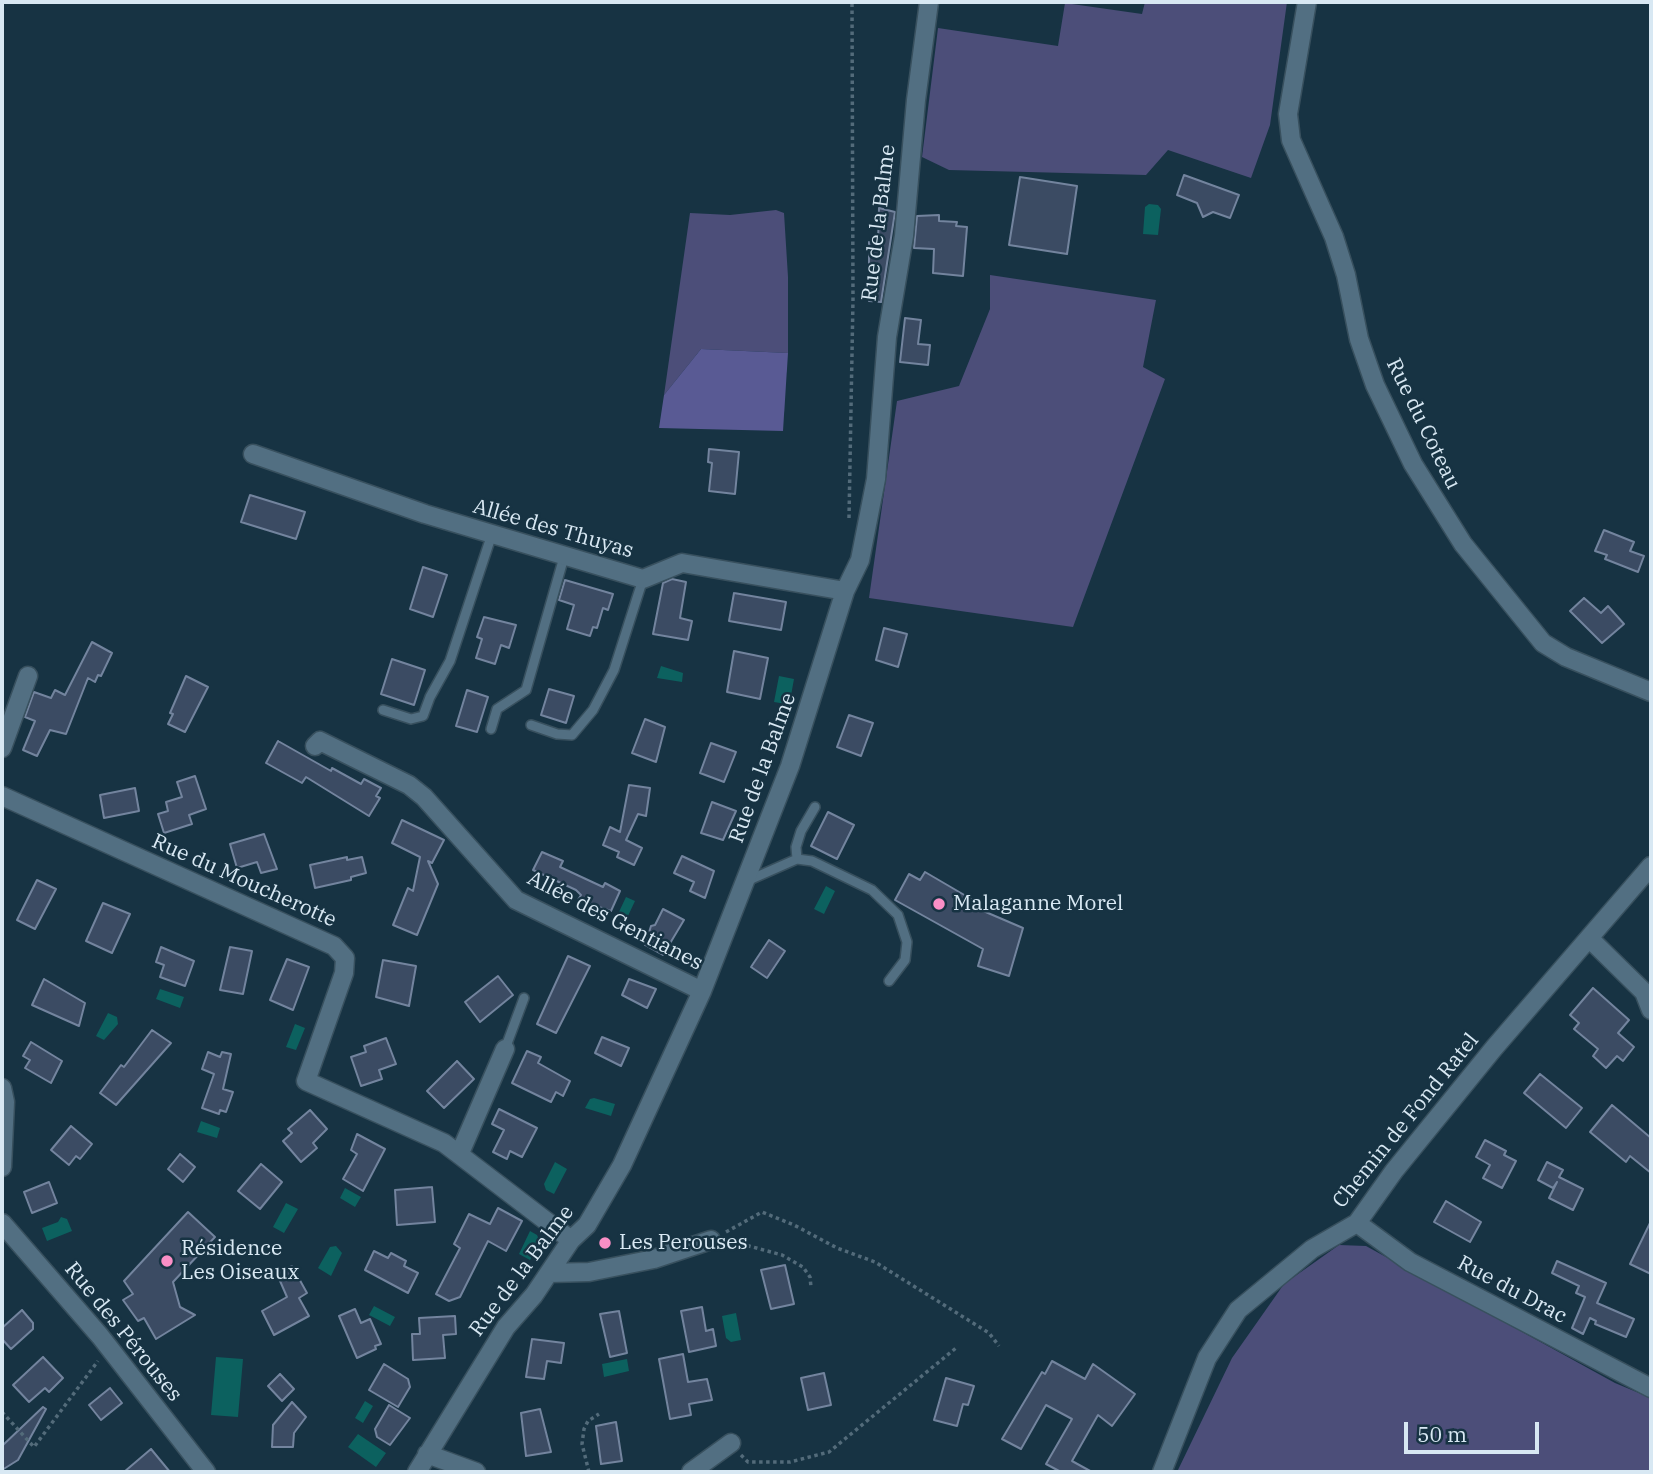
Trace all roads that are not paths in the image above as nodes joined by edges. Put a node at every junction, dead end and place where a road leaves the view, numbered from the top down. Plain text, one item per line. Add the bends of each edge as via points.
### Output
1 (929, 2) edge
2 (1307, 2) edge
3 (253, 454) dead end
4 (492, 534) junction
5 (564, 557) junction
6 (643, 579) junction
7 (845, 592) junction
8 (27, 676) dead end
9 (1651, 692) edge
10 (383, 710) dead end
11 (531, 725) dead end
12 (491, 729) dead end
13 (315, 746) dead end
14 (2, 748) edge
15 (2, 796) edge
16 (815, 807) dead end
17 (797, 859) junction
18 (1651, 866) edge
19 (745, 882) junction
20 (1588, 938) junction
21 (889, 981) dead end
22 (702, 991) junction
23 (524, 998) dead end
24 (1651, 1010) edge
25 (505, 1049) joint
26 (2, 1088) edge
27 (460, 1153) junction
28 (2, 1167) edge
29 (2, 1223) edge
30 (1357, 1223) junction
31 (571, 1240) junction
32 (711, 1240) road end
33 (549, 1273) junction
34 (1651, 1388) edge
35 (731, 1443) road end
36 (427, 1454) junction
37 (206, 1472) edge
38 (417, 1472) edge
39 (476, 1472) edge
40 (691, 1472) edge
41 (1162, 1472) edge

1 - 7 street, Rue de la Balme via 904,236 887,337 876,479 860,560
2 - 9 street, Rue du Coteau via 1288,114 1291,140 1334,237 1375,385 1413,464 1463,544 1543,643
3 - 4 street, Allée des Thuyas
4 - 5 street, Allée des Thuyas
4 - 10 lane via 450,661 423,716 411,719
5 - 6 street, Allée des Thuyas
5 - 12 lane via 526,690 497,709
6 - 7 street, Allée des Thuyas via 682,562
6 - 11 lane via 614,670 593,710 572,734
7 - 19 street, Rue de la Balme via 790,766
8 - 14 street
13 - 22 street, Allée des Gentianes via 320,741 409,785 516,900
15 - 27 street, Rue du Moucherotte via 334,946 345,958 344,973 306,1081
16 - 17 lane via 801,831
17 - 19 lane
17 - 21 lane via 812,861 872,890 898,915 907,942 905,960
18 - 20 street, Chemin de Fond Ratel
19 - 22 street, Rue de la Balme
20 - 24 street via 1644,992
20 - 30 street, Chemin de Fond Ratel via 1394,1171
22 - 31 street, Rue de la Balme via 622,1165 587,1225
23 - 25 lane
25 - 27 street
26 - 28 street
27 - 31 street, Rue du Moucherotte
29 - 37 street, Rue des Pérouses via 111,1350
30 - 34 street, Rue du Drac via 1410,1262
30 - 41 street, Chemin de Fond Ratel via 1312,1249 1238,1310 1207,1358
31 - 33 street, Rue de la Balme
32 - 33 street via 654,1259 589,1272
33 - 36 street, Rue de la Balme via 506,1327
35 - 40 street
36 - 38 street, Rue de la Balme
36 - 39 street

